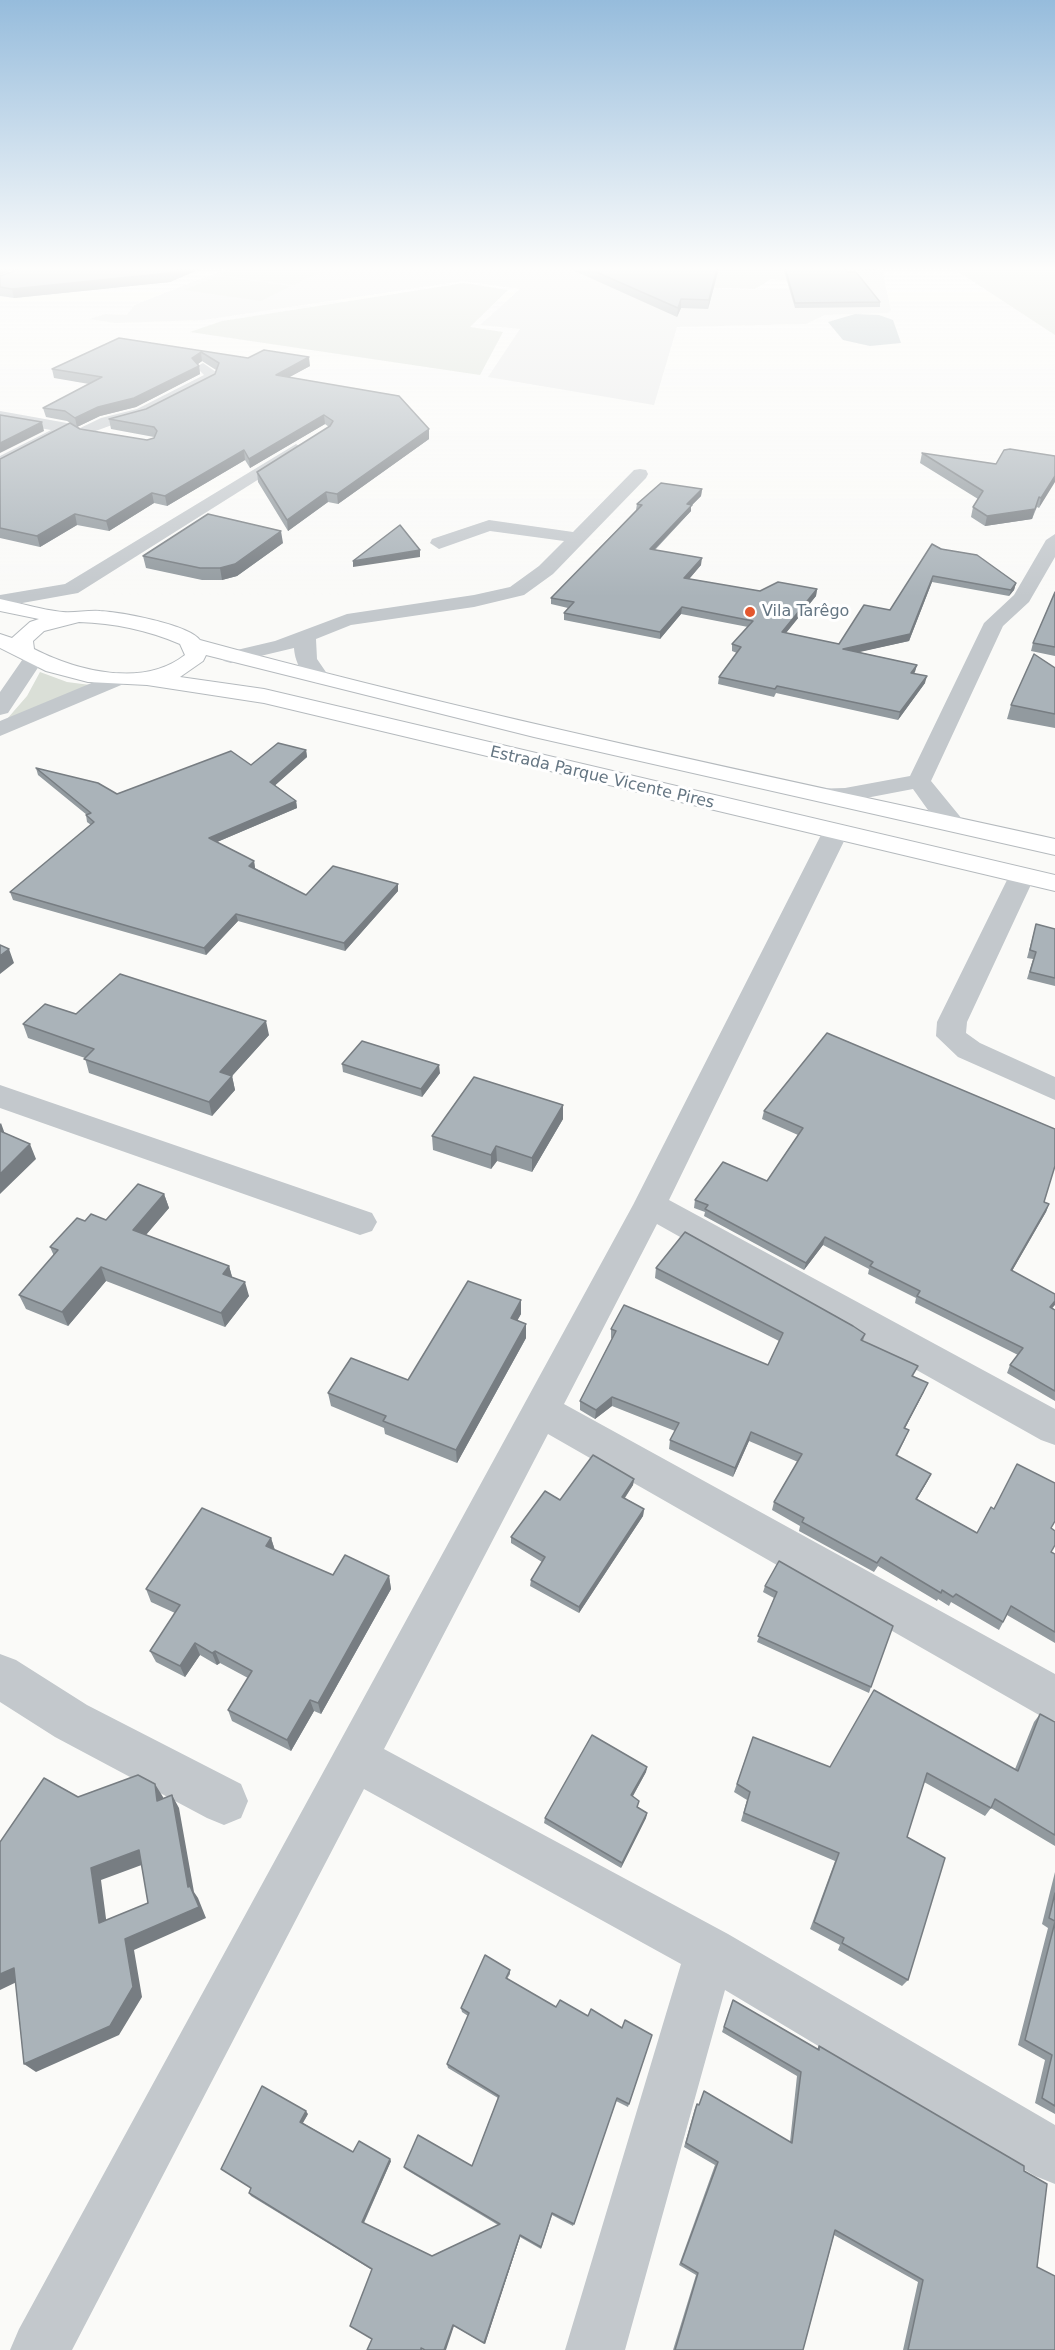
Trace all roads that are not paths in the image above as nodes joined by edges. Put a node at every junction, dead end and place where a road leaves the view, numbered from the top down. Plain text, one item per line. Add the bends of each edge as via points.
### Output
1 (210, 378) edge
2 (0, 416) edge
3 (74, 430) junction
4 (115, 436) edge
5 (314, 438) edge
6 (0, 463) edge
7 (640, 474) dead end
8 (578, 538) junction
9 (1055, 540) edge
10 (440, 543) dead end
11 (71, 589) junction
12 (0, 603) edge
13 (93, 617) junction
14 (63, 618) junction
15 (307, 637) junction
16 (0, 640) edge
17 (193, 645) junction
18 (29, 653) junction
19 (231, 657) junction
20 (118, 678) junction
21 (147, 678) junction
22 (319, 678) junction
23 (0, 708) edge
24 (0, 729) edge
25 (920, 781) junction
26 (820, 794) junction
27 (955, 825) junction
28 (835, 833) junction
29 (1055, 847) edge
30 (1022, 876) junction
31 (1055, 883) edge
32 (1055, 1089) edge
33 (0, 1096) edge
34 (650, 1205) junction
35 (360, 1222) dead end
36 (540, 1410) junction
37 (1055, 1428) edge
38 (0, 1676) edge
39 (1055, 1699) edge
40 (354, 1758) junction
41 (224, 1801) dead end
42 (710, 1952) junction
43 (1055, 2156) edge
44 (40, 2350) edge
45 (595, 2350) edge

1 - 3 street via 142,413
2 - 3 street
3 - 4 street
3 - 6 street
5 - 11 street
7 - 8 street
8 - 10 street via 489,525
8 - 15 street via 532,583 517,591 346,620
9 - 25 street via 1022,598 994,623
11 - 12 street
11 - 13 street via 68,597 74,610
12 - 14 main road
13 - 14 main road, Estrada Parque Vicente Pires
13 - 17 main road, Estrada Parque Vicente Pires via 153,626
14 - 18 main road via 52,619 27,633 22,639
15 - 19 street
15 - 22 street via 304,651
16 - 18 main road
17 - 19 main road, Estrada Parque Vicente Pires
17 - 21 main road via 196,657 189,664 165,676
18 - 20 main road via 75,672
18 - 23 street
19 - 22 main road, Estrada Parque Vicente Pires
20 - 21 main road
20 - 24 street
21 - 28 main road, Estrada Parque Vicente Pires via 264,696
22 - 26 main road, Estrada Parque Vicente Pires
25 - 26 street via 845,795
25 - 27 street
26 - 27 main road, Estrada Parque Vicente Pires
27 - 29 main road, Estrada Parque Vicente Pires
28 - 30 main road, Estrada Parque Vicente Pires
28 - 34 street
30 - 31 main road, Estrada Parque Vicente Pires
30 - 32 street via 951,1022 951,1036 969,1050
33 - 35 street
34 - 36 street
34 - 37 street
36 - 39 street
36 - 40 street
38 - 41 street via 71,1721
40 - 42 street
40 - 44 street
42 - 43 street
42 - 45 street

